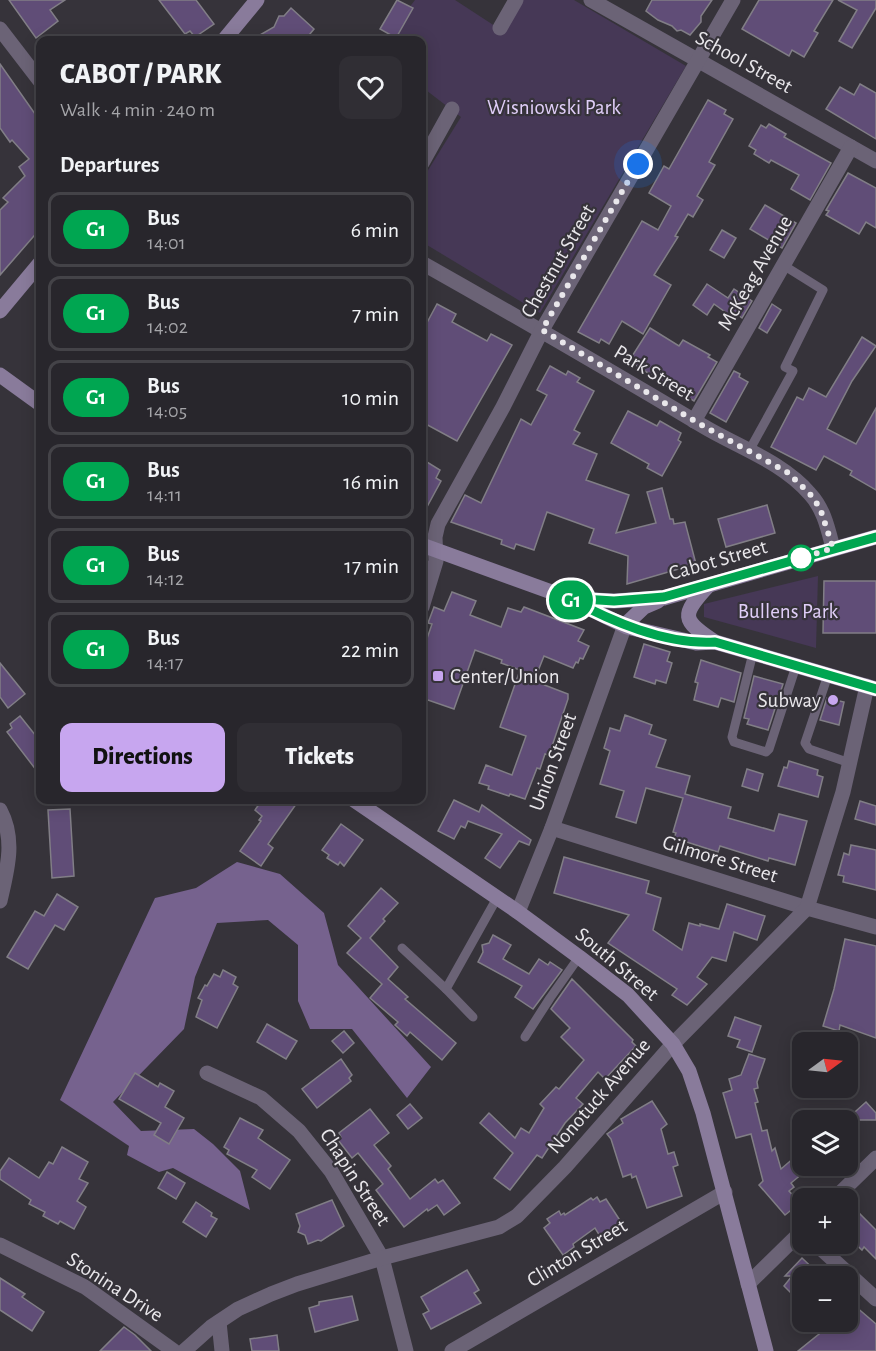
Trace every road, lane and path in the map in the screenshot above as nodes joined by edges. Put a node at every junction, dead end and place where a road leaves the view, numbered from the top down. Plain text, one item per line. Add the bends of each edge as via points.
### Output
1 (516, 0) edge
2 (591, 0) edge
3 (733, 0) edge
4 (248, 3) edge
5 (500, 28) dead end
6 (0, 29) edge
7 (227, 36) edge
8 (698, 61) junction
9 (36, 76) edge
10 (453, 109) dead end
11 (851, 147) junction
12 (426, 156) edge
13 (876, 161) edge
14 (426, 265) edge
15 (783, 265) junction
16 (36, 273) edge
17 (0, 311) edge
18 (542, 330) junction
19 (0, 375) edge
20 (0, 388) edge
21 (36, 401) edge
22 (36, 402) edge
23 (694, 421) junction
24 (748, 451) junction
25 (876, 537) edge
26 (429, 547) edge
27 (833, 548) junction
28 (708, 586) junction
29 (426, 594) edge
30 (664, 597) junction
31 (568, 598) junction
32 (624, 625) junction
33 (715, 642) junction
34 (753, 653) junction
35 (796, 666) junction
36 (828, 675) junction
37 (871, 688) edge
38 (850, 763) junction
39 (360, 804) edge
40 (0, 810) edge
41 (552, 828) junction
42 (497, 898) junction
43 (0, 901) edge
44 (807, 908) junction
45 (518, 912) junction
46 (876, 927) edge
47 (402, 948) dead end
48 (579, 957) junction
49 (446, 989) junction
50 (473, 1017) dead end
51 (525, 1037) dead end
52 (673, 1044) junction
53 (207, 1073) dead end
54 (876, 1158) edge
55 (845, 1188) edge
56 (725, 1192) junction
57 (792, 1241) edge
58 (0, 1245) edge
59 (827, 1254) edge
60 (382, 1258) junction
61 (748, 1284) junction
62 (876, 1299) edge
63 (219, 1322) junction
64 (174, 1351) edge
65 (184, 1351) edge
66 (222, 1351) edge
67 (406, 1351) edge
68 (452, 1351) edge
69 (766, 1351) edge

1 - 5 street
2 - 8 street, School Street
3 - 8 street, Chestnut Street
4 - 7 main road
6 - 9 street
8 - 11 street, School Street
8 - 18 street, Chestnut Street
10 - 12 street
11 - 13 street, School Street
11 - 15 street, McKeag Avenue
14 - 18 street, Park Street
15 - 23 street, McKeag Avenue
15 - 24 lane via 823,290 785,367 793,371
16 - 17 main road
18 - 23 street, Park Street
18 - 26 street, Chestnut Street
19 - 21 main road
20 - 22 main road
23 - 24 street, Park Street
24 - 27 street, Park Street via 787,472 810,494 820,508
25 - 27 main road, Cabot Street
26 - 29 street, Chestnut Street via 436,561
26 - 31 main road
27 - 28 main road, Cabot Street
28 - 30 main road, Cabot Street
28 - 33 main road via 688,611 697,630
30 - 31 main road, Cabot Street via 614,601
30 - 32 main road via 644,607
31 - 32 main road
32 - 33 main road via 696,643
32 - 41 street, Union Street
33 - 34 main road
34 - 35 main road
34 - 35 lane via 732,737 734,742 766,752
35 - 36 main road
36 - 37 main road
36 - 38 lane via 805,743 809,749
37 - 38 street, Nonotuck Avenue
38 - 44 street, Nonotuck Avenue
39 - 42 main road, South Street
40 - 43 street via 10,853
41 - 44 street, Gilmore Street
41 - 45 street, Union Street
42 - 45 main road, South Street
42 - 49 lane
44 - 46 street, Gilmore Street
44 - 52 street, Nonotuck Avenue
45 - 48 main road, South Street
47 - 49 lane
48 - 51 lane
48 - 52 main road, South Street via 628,995
49 - 50 lane
52 - 56 main road, South Street via 689,1071
52 - 60 street, Nonotuck Avenue via 517,1216 499,1227
53 - 60 street, Chapin Street via 261,1098 299,1131 331,1171
54 - 55 street
56 - 61 main road, South Street
56 - 68 street, Clinton Street
57 - 61 street
58 - 64 street, Stonina Drive via 85,1287
59 - 62 street
60 - 63 street, Nonotuck Avenue via 288,1287
60 - 67 street, Chapin Street
61 - 69 main road, South Street
63 - 65 street, Nonotuck Avenue
63 - 66 street

